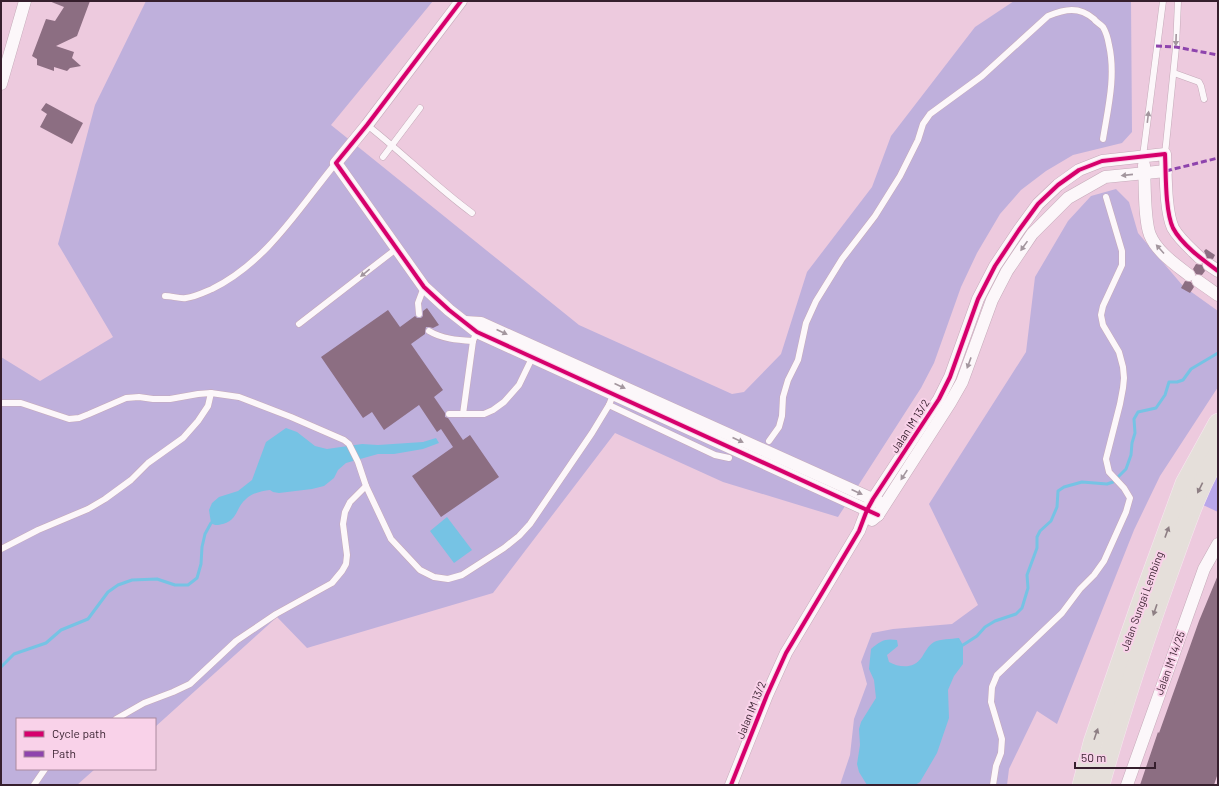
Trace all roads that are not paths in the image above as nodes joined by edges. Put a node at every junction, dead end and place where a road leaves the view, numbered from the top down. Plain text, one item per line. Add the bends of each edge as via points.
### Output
1 (25, 1) edge
2 (461, 1) edge
3 (1163, 1) edge
4 (1178, 1) edge
5 (1174, 73) junction
6 (1, 84) edge
7 (1204, 99) dead end
8 (420, 108) dead end
9 (367, 125) junction
10 (1103, 139) dead end
11 (392, 145) junction
12 (1165, 154) junction
13 (1143, 156) junction
14 (383, 157) dead end
15 (336, 163) junction
16 (1166, 171) junction
17 (1144, 173) junction
18 (1106, 197) dead end
19 (472, 213) dead end
20 (396, 249) junction
21 (1209, 265) edge
22 (424, 287) junction
23 (1218, 295) edge
24 (165, 296) dead end
25 (419, 314) dead end
26 (299, 324) dead end
27 (429, 331) dead end
28 (477, 332) junction
29 (535, 353) junction
30 (593, 379) junction
31 (211, 393) junction
32 (611, 400) junction
33 (1, 403) edge
34 (449, 414) dead end
35 (462, 414) junction
36 (673, 416) junction
37 (1218, 423) edge
38 (768, 441) dead end
39 (1218, 454) edge
40 (729, 458) dead end
41 (366, 486) junction
42 (870, 505) junction
43 (881, 510) junction
44 (859, 531) junction
45 (1218, 544) edge
46 (1, 549) edge
47 (118, 718) edge
48 (44, 770) edge
49 (34, 785) edge
50 (731, 785) edge
51 (993, 785) edge
52 (1082, 785) edge
53 (1100, 785) edge
54 (1127, 785) edge

1 - 6 street
2 - 9 street
13 -> 3 lane
4 -> 5 lane
5 - 7 lane via 1199,82
5 - 12 lane
8 - 11 lane
9 - 11 lane
9 - 15 street
10 - 38 lane via 1113,68 1108,38 1103,28 1083,12 1059,11 1048,16 982,76 930,114 922,124 918,140 900,176 816,301 806,323 798,360 783,397 779,427
11 - 14 lane
11 - 19 lane via 432,182
12 - 13 street, Jalan IM 13/2
12 - 16 street
13 - 17 street
13 - 42 street, Jalan IM 13/2 via 1102,160 1079,170 1038,204 995,266 978,299 950,377 939,399
15 - 20 street
15 - 24 lane via 273,242 252,263 223,284 200,294 186,298
16 - 17 street, Jalan IM 13/2
16 - 21 street via 1173,228
23 -> 17 street via 1167,258 1150,235
17 -> 43 street, Jalan IM 13/2 via 1105,177 1099,180 1068,198 1032,234 1007,271 992,300 962,382
18 - 51 lane via 1122,251 1122,265 1101,315 1103,325 1119,352 1124,378 1124,388 1106,459 1109,472 1130,498 1104,561 1094,575 1062,613 997,675 992,688 991,702 1002,739
20 - 22 street
20 -> 26 lane
22 - 25 lane via 418,303
22 - 28 street
27 - 28 lane via 458,340
28 - 29 street
28 - 35 lane
29 - 30 street
29 - 35 lane via 519,385 504,402 484,414
30 - 32 street
30 -> 36 street
31 - 33 lane via 170,399 126,398 79,418 69,419 21,403
31 - 41 lane via 239,397 344,440 349,444 358,462
31 - 46 lane via 202,416 183,438 148,463 131,480 105,499
32 - 36 street
32 - 40 lane via 715,455
32 - 41 lane via 592,433 530,524 504,548 462,575 448,579 434,577 420,570 391,539
34 - 35 lane
36 - 42 street
52 -> 37 main road, Jalan Sungai Lembing via 1096,734 1185,483
39 -> 53 main road, Jalan Sungai Lembing via 1195,499 1154,613
41 - 47 lane via 350,502 345,512 343,524 346,564 332,582 276,614 236,641 190,684 144,703
42 - 43 street
42 - 44 street, Jalan IM 13/2
43 - 44 street, Jalan IM 13/2
44 - 50 street, Jalan IM 13/2 via 786,653
45 - 54 street, Jalan IM 14/25 via 1204,569
48 - 49 lane

